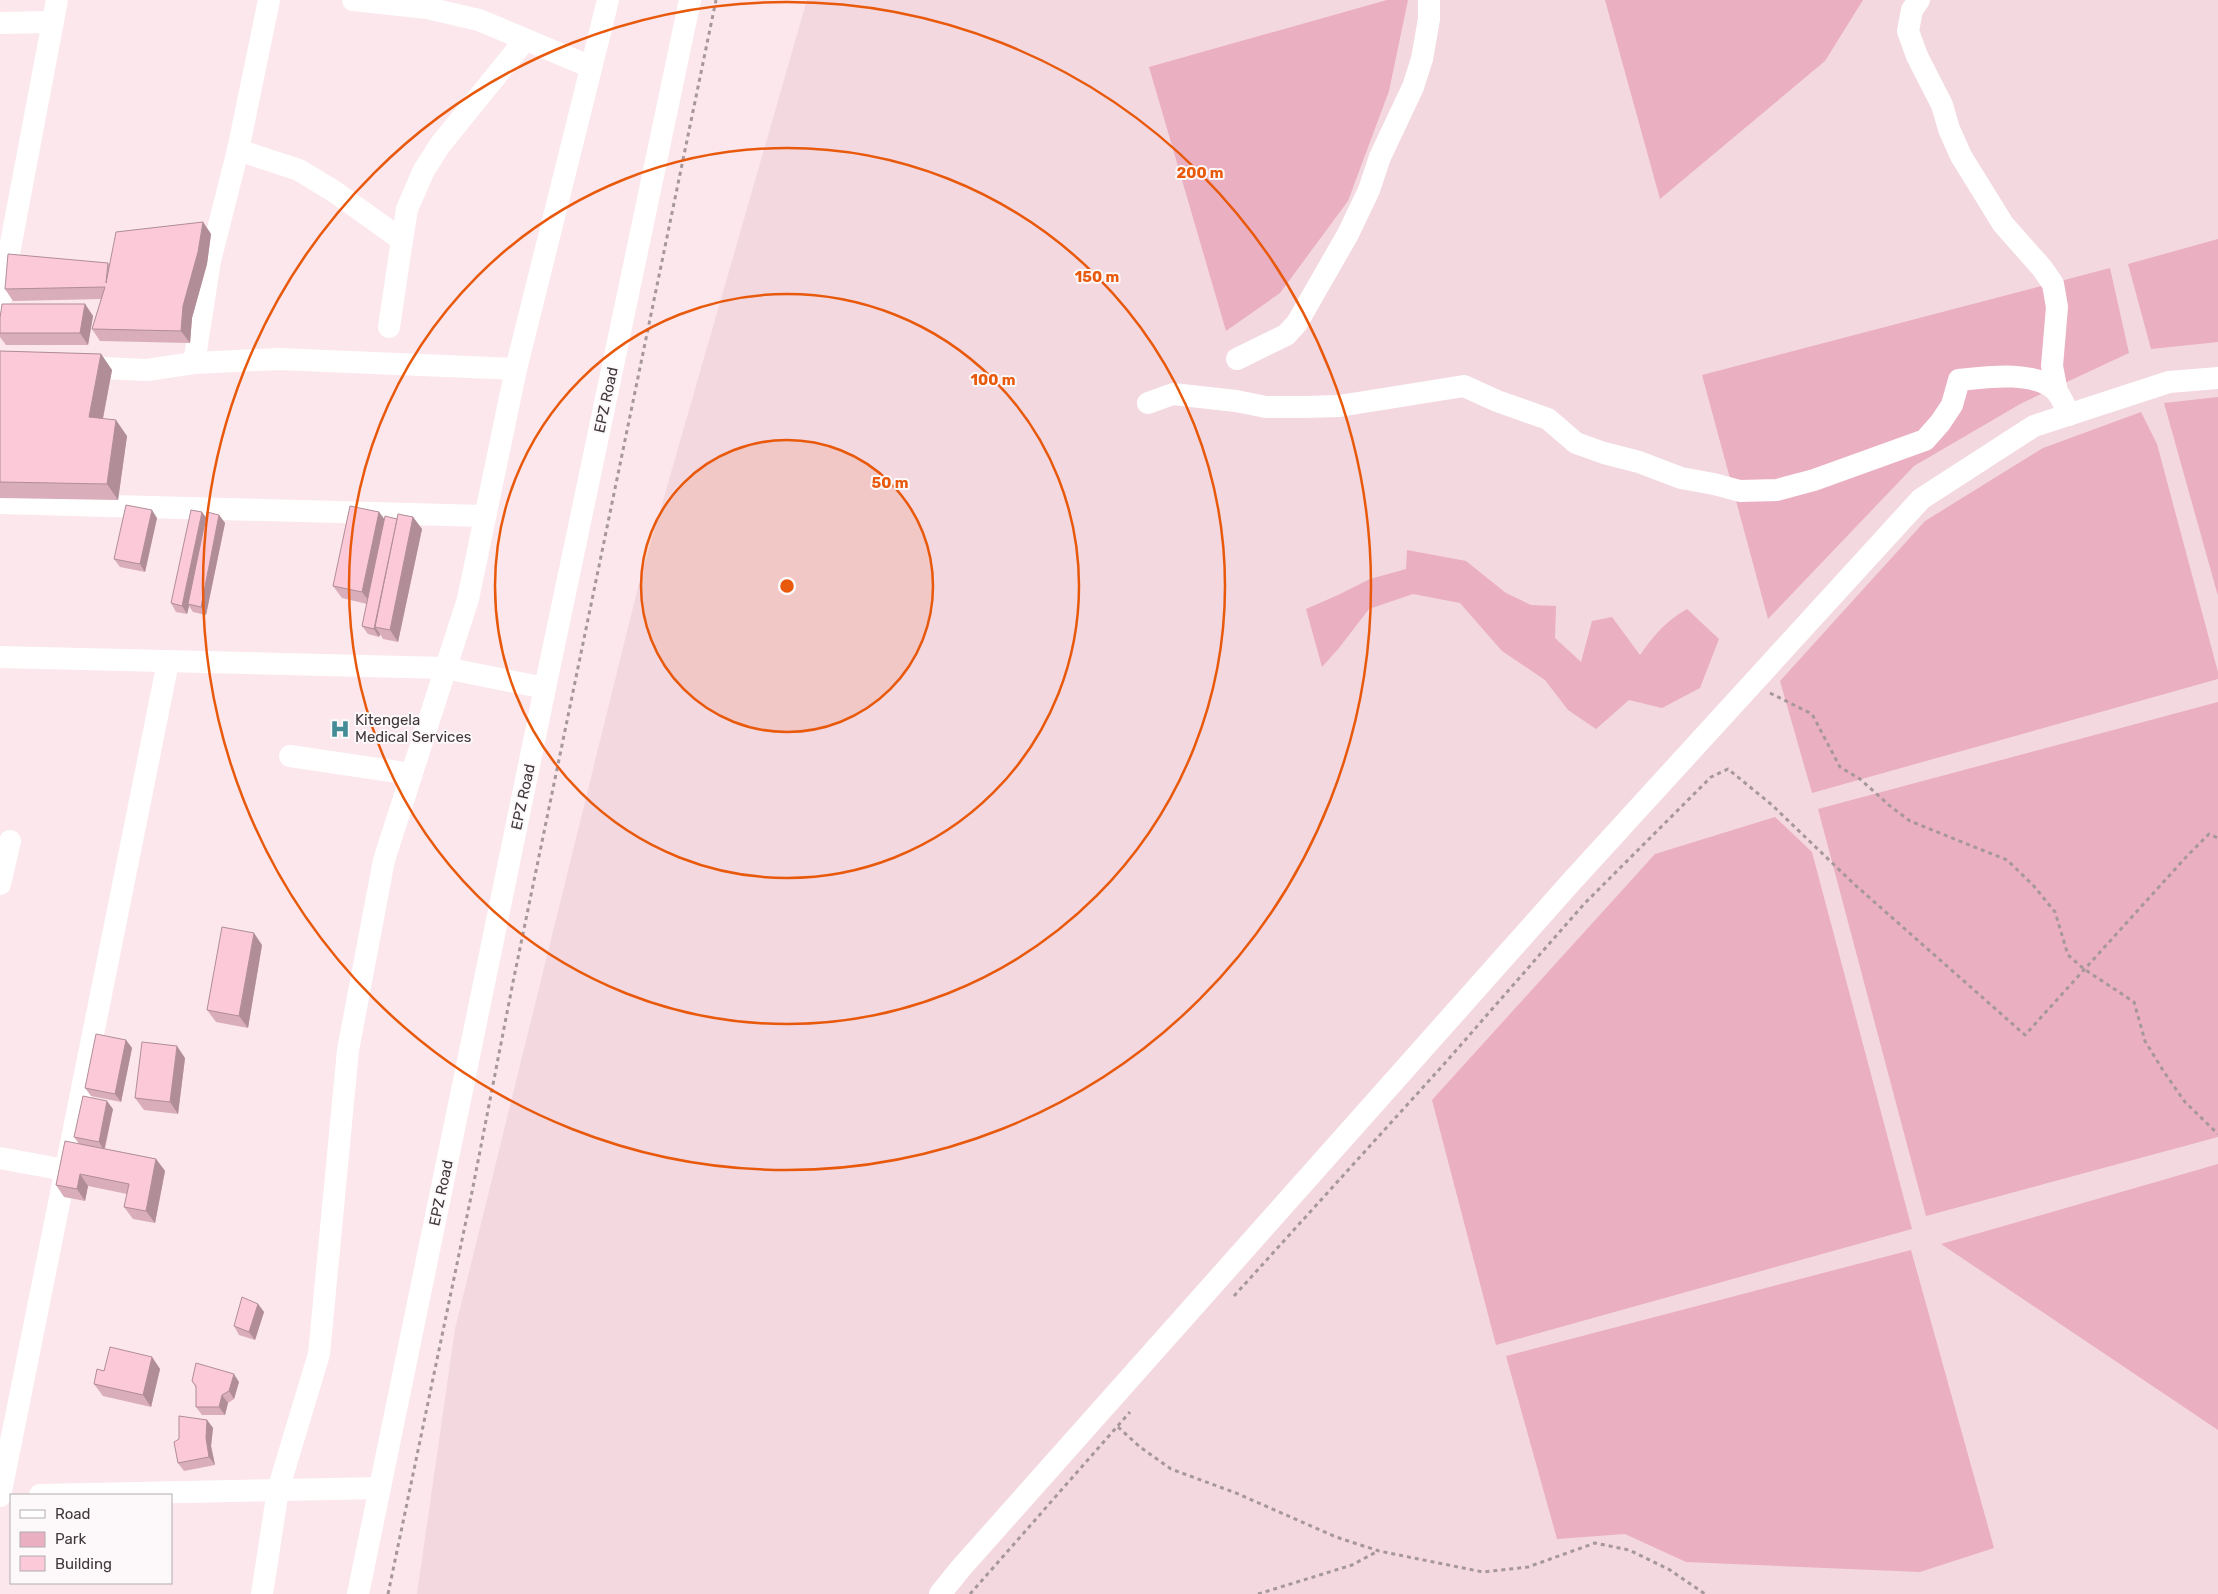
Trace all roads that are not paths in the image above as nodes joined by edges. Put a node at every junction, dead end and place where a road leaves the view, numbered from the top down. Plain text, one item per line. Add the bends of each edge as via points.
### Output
1 (58, 0) edge
2 (270, 0) edge
3 (353, 0) edge
4 (608, 0) edge
5 (690, 0) edge
6 (1429, 0) edge
7 (1919, 0) edge
8 (53, 22) junction
9 (0, 24) edge
10 (525, 40) junction
11 (591, 67) junction
12 (238, 150) junction
13 (402, 240) junction
14 (3, 275) edge
15 (0, 301) edge
16 (389, 327) dead end
17 (1237, 359) dead end
18 (194, 363) junction
19 (57, 365) edge
20 (516, 369) junction
21 (2218, 378) edge
22 (2057, 392) junction
23 (1148, 403) dead end
24 (2069, 415) junction
25 (0, 503) edge
26 (484, 516) junction
27 (0, 657) edge
28 (168, 662) junction
29 (445, 668) junction
30 (545, 688) junction
31 (290, 756) dead end
32 (411, 774) junction
33 (10, 841) dead end
34 (0, 884) edge
35 (0, 1158) edge
36 (66, 1170) junction
37 (380, 1488) junction
38 (278, 1490) junction
39 (88, 1494) edge
40 (0, 1496) edge
41 (262, 1594) edge
42 (358, 1594) edge
43 (940, 1594) edge

1 - 8 street
2 - 12 street
3 - 10 street via 427,8 479,20
4 - 11 street
5 - 30 street, EPZ Road
6 - 17 street via 1422,59 1413,87 1348,234 1297,323 1286,335
7 - 22 street via 1912,10 1908,31 1961,156 2003,224 2053,284 2057,307 2052,366
8 - 9 street
8 - 14 street
10 - 11 street
10 - 13 street via 440,145 424,170 407,209
11 - 20 street
12 - 13 street via 299,170
12 - 18 street via 210,261
13 - 16 street
14 - 15 street
18 - 19 street via 147,370
18 - 20 street via 278,359
20 - 26 street
21 - 24 street via 2169,382
22 - 23 street via 2041,380 1993,377 1959,380 1952,406 1925,440 1814,480 1777,490 1740,491 1681,478 1576,443 1548,419 1464,386 1339,406 1306,408 1266,407 1173,394
22 - 24 street
24 - 43 street via 2034,426 1921,499 1572,881
25 - 26 street
26 - 29 street via 468,599
27 - 28 street
28 - 29 street
28 - 36 street
29 - 30 street
29 - 32 street
30 - 37 street, EPZ Road
31 - 32 street
32 - 38 street via 384,860 348,1050 319,1354
33 - 34 street
35 - 36 street
36 - 40 street
37 - 38 street
37 - 42 street, EPZ Road
38 - 39 street
38 - 41 street

